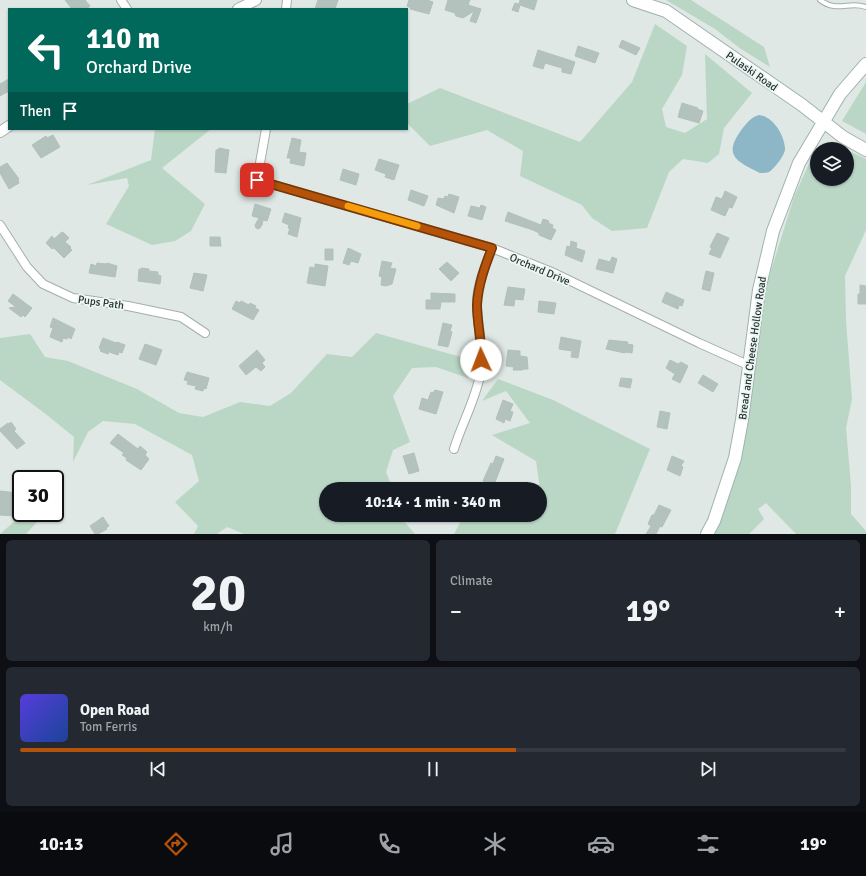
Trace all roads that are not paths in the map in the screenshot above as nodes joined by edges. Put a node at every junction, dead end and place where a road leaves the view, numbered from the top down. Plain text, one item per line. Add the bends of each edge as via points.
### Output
1 (256, 0) edge
2 (633, 0) edge
3 (820, 0) edge
4 (866, 7) edge
5 (240, 8) edge
6 (866, 64) edge
7 (824, 122) junction
8 (266, 130) edge
9 (866, 150) edge
10 (0, 225) edge
11 (492, 248) junction
12 (205, 333) dead end
13 (748, 365) junction
14 (454, 449) dead end
15 (707, 534) edge

1 - 5 street
2 - 7 main road, Pulaski Road via 666,11
3 - 4 lane via 836,7 859,4
6 - 7 main road, Bread and Cheese Hollow Road via 840,94
7 - 9 main road, Pulaski Road
7 - 13 main road, Bread and Cheese Hollow Road via 799,163 773,231 759,290
8 - 11 street, Orchard Drive via 257,180
10 - 12 street, Pups Path via 27,267 43,284 73,298 181,317
11 - 13 street, Orchard Drive via 554,273
11 - 14 street via 479,288 477,305 482,350 481,371
13 - 15 main road, Bread and Cheese Hollow Road via 742,420 734,458 714,521

